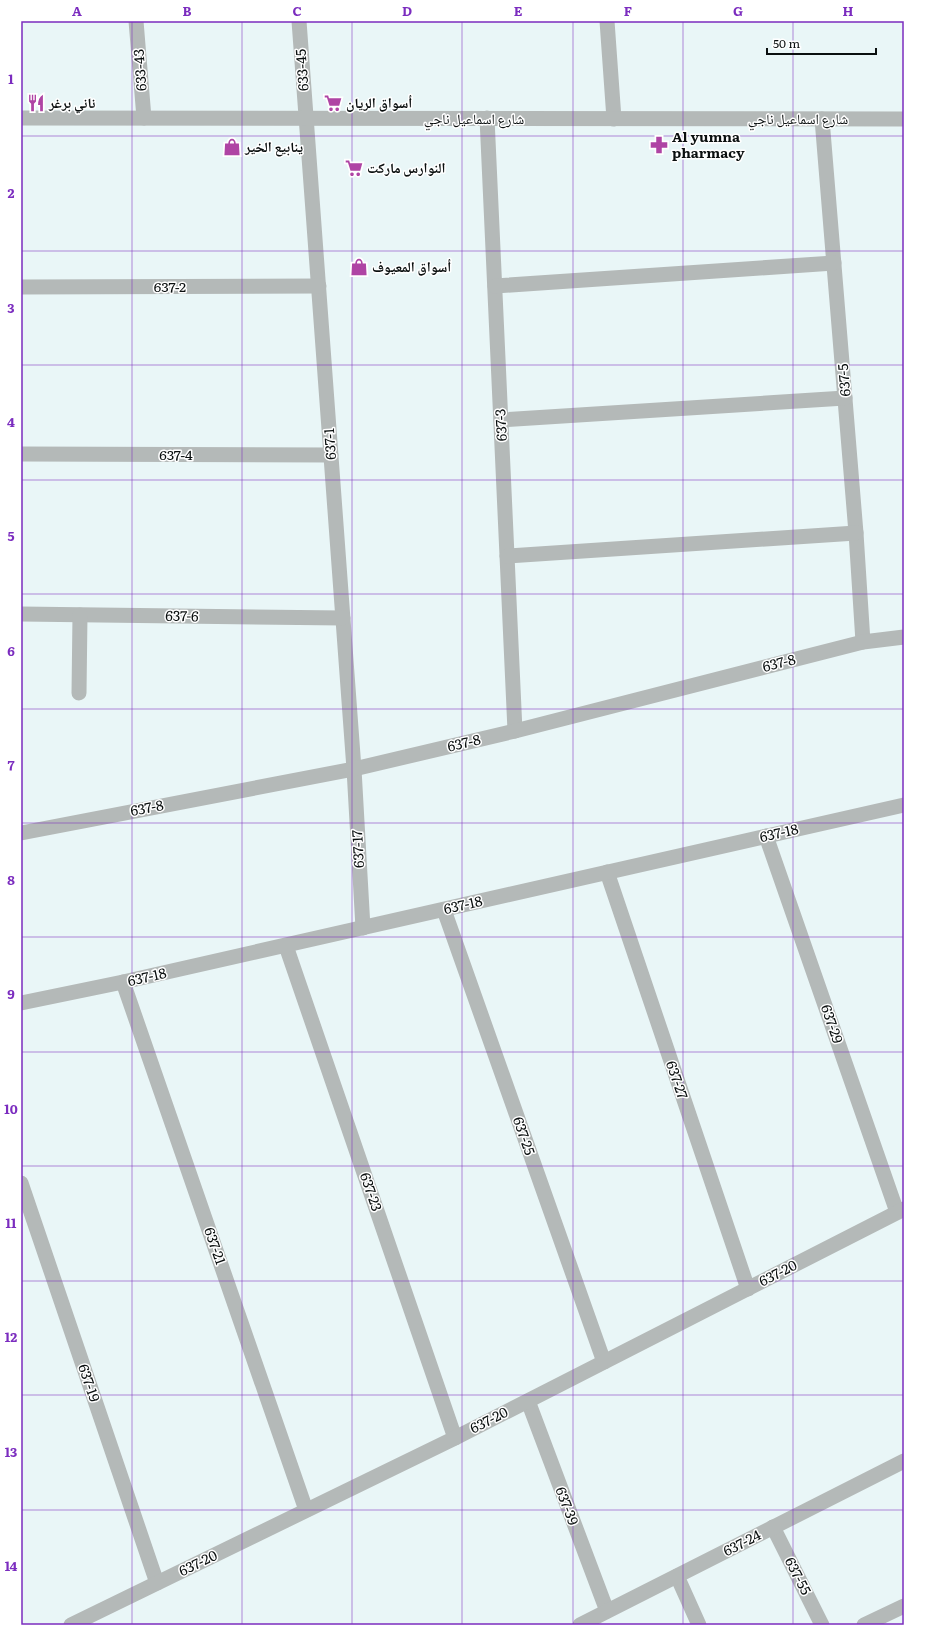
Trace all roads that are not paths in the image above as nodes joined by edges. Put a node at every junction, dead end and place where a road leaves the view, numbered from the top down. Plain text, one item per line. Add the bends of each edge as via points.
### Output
1 (136, 21) edge
2 (299, 21) edge
3 (607, 21) edge
4 (21, 118) edge
5 (144, 118) junction
6 (487, 118) junction
7 (306, 119) junction
8 (614, 119) junction
9 (822, 119) junction
10 (904, 119) edge
11 (834, 263) junction
12 (318, 286) junction
13 (495, 286) junction
14 (21, 288) edge
15 (845, 398) junction
16 (501, 420) junction
17 (21, 454) edge
18 (331, 455) junction
19 (856, 533) junction
20 (507, 556) junction
21 (21, 614) edge
22 (80, 615) junction
23 (343, 618) junction
24 (904, 637) edge
25 (863, 642) junction
26 (79, 693) dead end
27 (515, 731) junction
28 (354, 769) junction
29 (904, 805) edge
30 (21, 832) edge
31 (766, 836) junction
32 (607, 872) junction
33 (444, 910) junction
34 (363, 928) junction
35 (286, 946) junction
36 (123, 982) junction
37 (21, 1003) edge
38 (21, 1184) edge
39 (901, 1210) edge
40 (748, 1289) junction
41 (604, 1362) junction
42 (528, 1401) junction
43 (455, 1438) junction
44 (904, 1461) edge
45 (306, 1510) junction
46 (773, 1527) junction
47 (677, 1576) junction
48 (157, 1583) junction
49 (904, 1606) edge
50 (607, 1611) junction
51 (71, 1625) edge
52 (580, 1625) edge
53 (699, 1625) edge
54 (822, 1625) edge
55 (864, 1625) edge

1 - 5 street, 633-43
2 - 7 street, 633-45
3 - 8 street
4 - 5 street, شارع اسماعيل ناجي
5 - 7 street, شارع اسماعيل ناجي
6 - 7 street, شارع اسماعيل ناجي
6 - 8 street, شارع اسماعيل ناجي
6 - 13 street, 637-3
7 - 12 street, 637-1
8 - 9 street, شارع اسماعيل ناجي
9 - 10 street, شارع اسماعيل ناجي
9 - 11 street, 637-5
11 - 13 street
11 - 15 street, 637-5
12 - 14 street, 637-2
12 - 18 street, 637-1
13 - 16 street, 637-3
15 - 16 street
15 - 19 street, 637-5
16 - 20 street, 637-3
17 - 18 street, 637-4
18 - 23 street, 637-1
19 - 20 street
19 - 25 street, 637-5
20 - 27 street, 637-3
21 - 22 street, 637-6
22 - 23 street, 637-6
22 - 26 street
23 - 28 street, 637-1
24 - 25 street, 637-8
25 - 27 street, 637-8
27 - 28 street, 637-8
28 - 30 street, 637-8
28 - 34 street, 637-17
29 - 31 street, 637-18
31 - 32 street, 637-18
31 - 39 street, 637-29
32 - 33 street, 637-18
32 - 40 street, 637-27
33 - 34 street, 637-18
33 - 41 street, 637-25
34 - 35 street, 637-18
35 - 36 street, 637-18
35 - 43 street, 637-23
36 - 37 street, 637-18
36 - 45 street, 637-21
38 - 48 street, 637-19
39 - 40 street, 637-20
40 - 41 street, 637-20
41 - 42 street, 637-20
42 - 43 street, 637-20
42 - 50 street, 637-39
43 - 45 street, 637-20
44 - 46 street, 637-24
45 - 48 street, 637-20
46 - 47 street, 637-24
46 - 54 street, 637-55
47 - 50 street, 637-24
47 - 53 street
48 - 51 street, 637-20
49 - 55 street
50 - 52 street, 637-24

